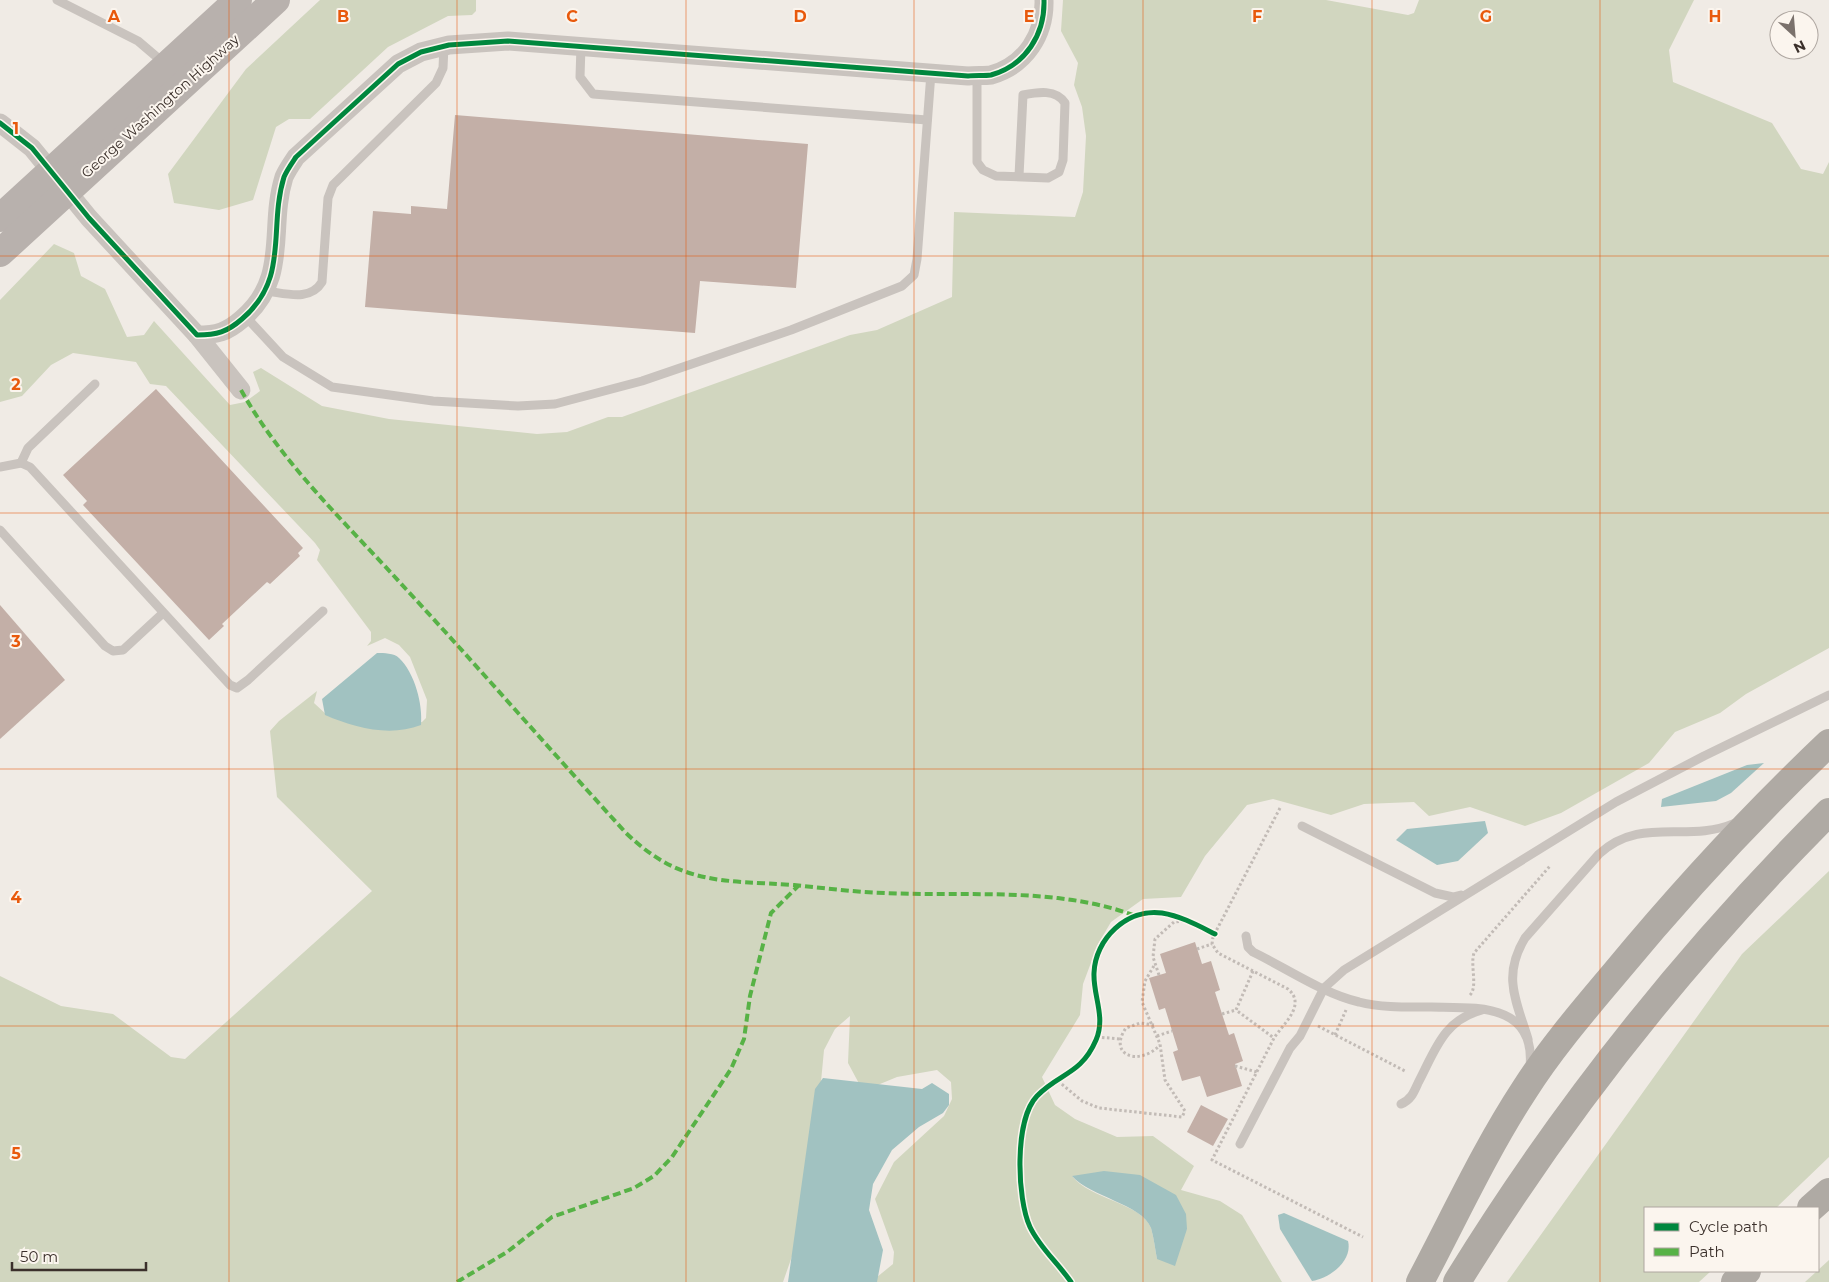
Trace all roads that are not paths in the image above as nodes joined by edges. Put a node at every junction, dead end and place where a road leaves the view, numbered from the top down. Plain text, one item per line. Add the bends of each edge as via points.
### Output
1 (57, 0) edge
2 (238, 0) edge
3 (276, 0) edge
4 (1044, 0) edge
5 (444, 46) junction
6 (581, 46) junction
7 (166, 66) junction
8 (931, 73) junction
9 (977, 75) junction
10 (927, 120) junction
11 (0, 123) edge
12 (1019, 176) junction
13 (59, 182) junction
14 (0, 218) edge
15 (0, 253) edge
16 (266, 291) junction
17 (245, 316) junction
18 (197, 335) junction
19 (95, 384) dead end
20 (241, 390) dead end
21 (21, 463) junction
22 (0, 467) edge
23 (0, 530) edge
24 (323, 611) dead end
25 (163, 613) junction
26 (1829, 695) edge
27 (1829, 743) edge
28 (1770, 800) junction
29 (1829, 812) edge
30 (1302, 826) dead end
31 (1469, 893) junction
32 (1246, 936) dead end
33 (1324, 988) junction
34 (1490, 1008) junction
35 (1528, 1039) junction
36 (1401, 1104) dead end
37 (1514, 1106) junction
38 (1240, 1144) dead end
39 (1829, 1192) edge
40 (1812, 1207) edge
41 (1746, 1272) edge
42 (1420, 1282) edge
43 (1457, 1282) edge
44 (1735, 1282) edge

1 - 7 lane via 138,41
2 - 7 main road, George Washington Highway
3 - 13 main road, George Washington Highway
4 - 9 street via 1042,24 1030,49 991,75
5 - 6 street via 508,41
5 - 16 street via 421,52 398,64 296,157 285,175 275,266
5 - 16 lane via 443,68 436,83 333,185 328,198 322,282 317,290 306,295
6 - 8 street
6 - 10 lane via 580,77 593,94
7 - 13 main road, George Washington Highway
8 - 9 street
8 - 10 lane
9 - 12 lane via 977,162 983,170 996,176
10 - 17 lane via 917,259 914,275 902,286 791,330 642,381 555,404 518,406 434,401 332,387 283,357
11 - 13 street via 32,148
12 - 12 lane via 1048,178 1059,172 1063,160 1065,103 1054,93 1023,95
13 - 14 main road, George Washington Highway
13 - 15 main road, George Washington Highway
13 - 18 street
16 - 17 street
17 - 18 street via 216,335
18 - 20 street
19 - 21 lane via 28,448
21 - 22 lane
21 - 25 lane via 30,467
23 - 25 lane via 113,651 123,650
24 - 25 lane via 237,688 225,680
26 - 31 lane via 1646,786
27 - 28 highway
28 - 35 lane via 1754,813 1726,827 1706,832 1636,833 1608,846 1599,854 1517,951 1511,976
28 - 37 highway via 1643,939 1560,1040
29 - 43 highway via 1746,897 1620,1047 1543,1151
30 - 31 lane via 1435,893 1453,897
31 - 33 lane via 1366,955
32 - 33 lane via 1248,947 1253,952
33 - 34 lane via 1370,1004
33 - 38 lane
34 - 35 lane via 1508,1016
34 - 36 lane via 1459,1019 1445,1031 1413,1094
35 - 37 lane via 1528,1075
37 - 42 highway
39 - 40 highway
41 - 44 highway

